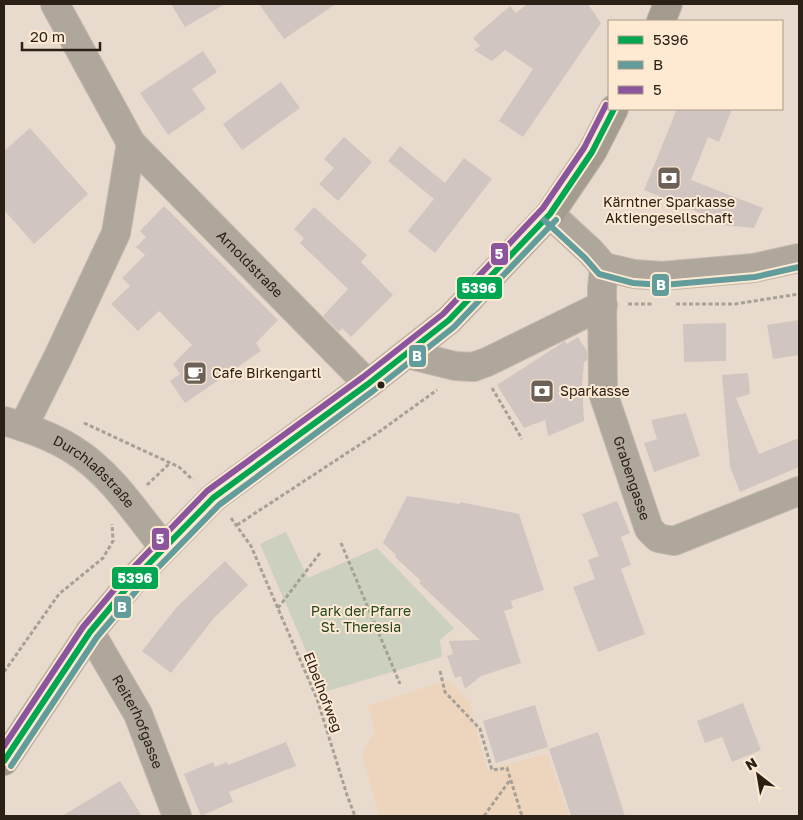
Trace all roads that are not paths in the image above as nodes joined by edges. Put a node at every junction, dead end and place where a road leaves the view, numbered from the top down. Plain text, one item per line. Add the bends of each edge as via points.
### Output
1 (55, 4) edge
2 (613, 110) edge
3 (131, 142) junction
4 (550, 214) junction
5 (799, 258) edge
6 (604, 267) junction
7 (603, 305) junction
8 (407, 354) junction
9 (368, 384) junction
10 (13, 424) edge
11 (799, 491) edge
12 (164, 548) junction
13 (90, 632) junction
14 (4, 761) edge
15 (177, 816) edge

1 - 3 street, Arnoldstraße
2 - 4 main road via 592,152
3 - 9 street, Arnoldstraße
3 - 10 street via 116,233 58,357
4 - 6 street
4 - 8 main road via 449,320
5 - 6 street via 754,268 662,276
6 - 7 street, Grabengasse
7 - 8 street via 487,362 479,375
7 - 11 street, Grabengasse via 603,393 649,529 658,538 674,540
8 - 9 main road
9 - 12 main road via 213,498
10 - 12 street, Durchlaßstraße via 72,449 103,473
12 - 13 main road
13 - 14 main road
13 - 15 street, Reiterhofgasse via 138,714

